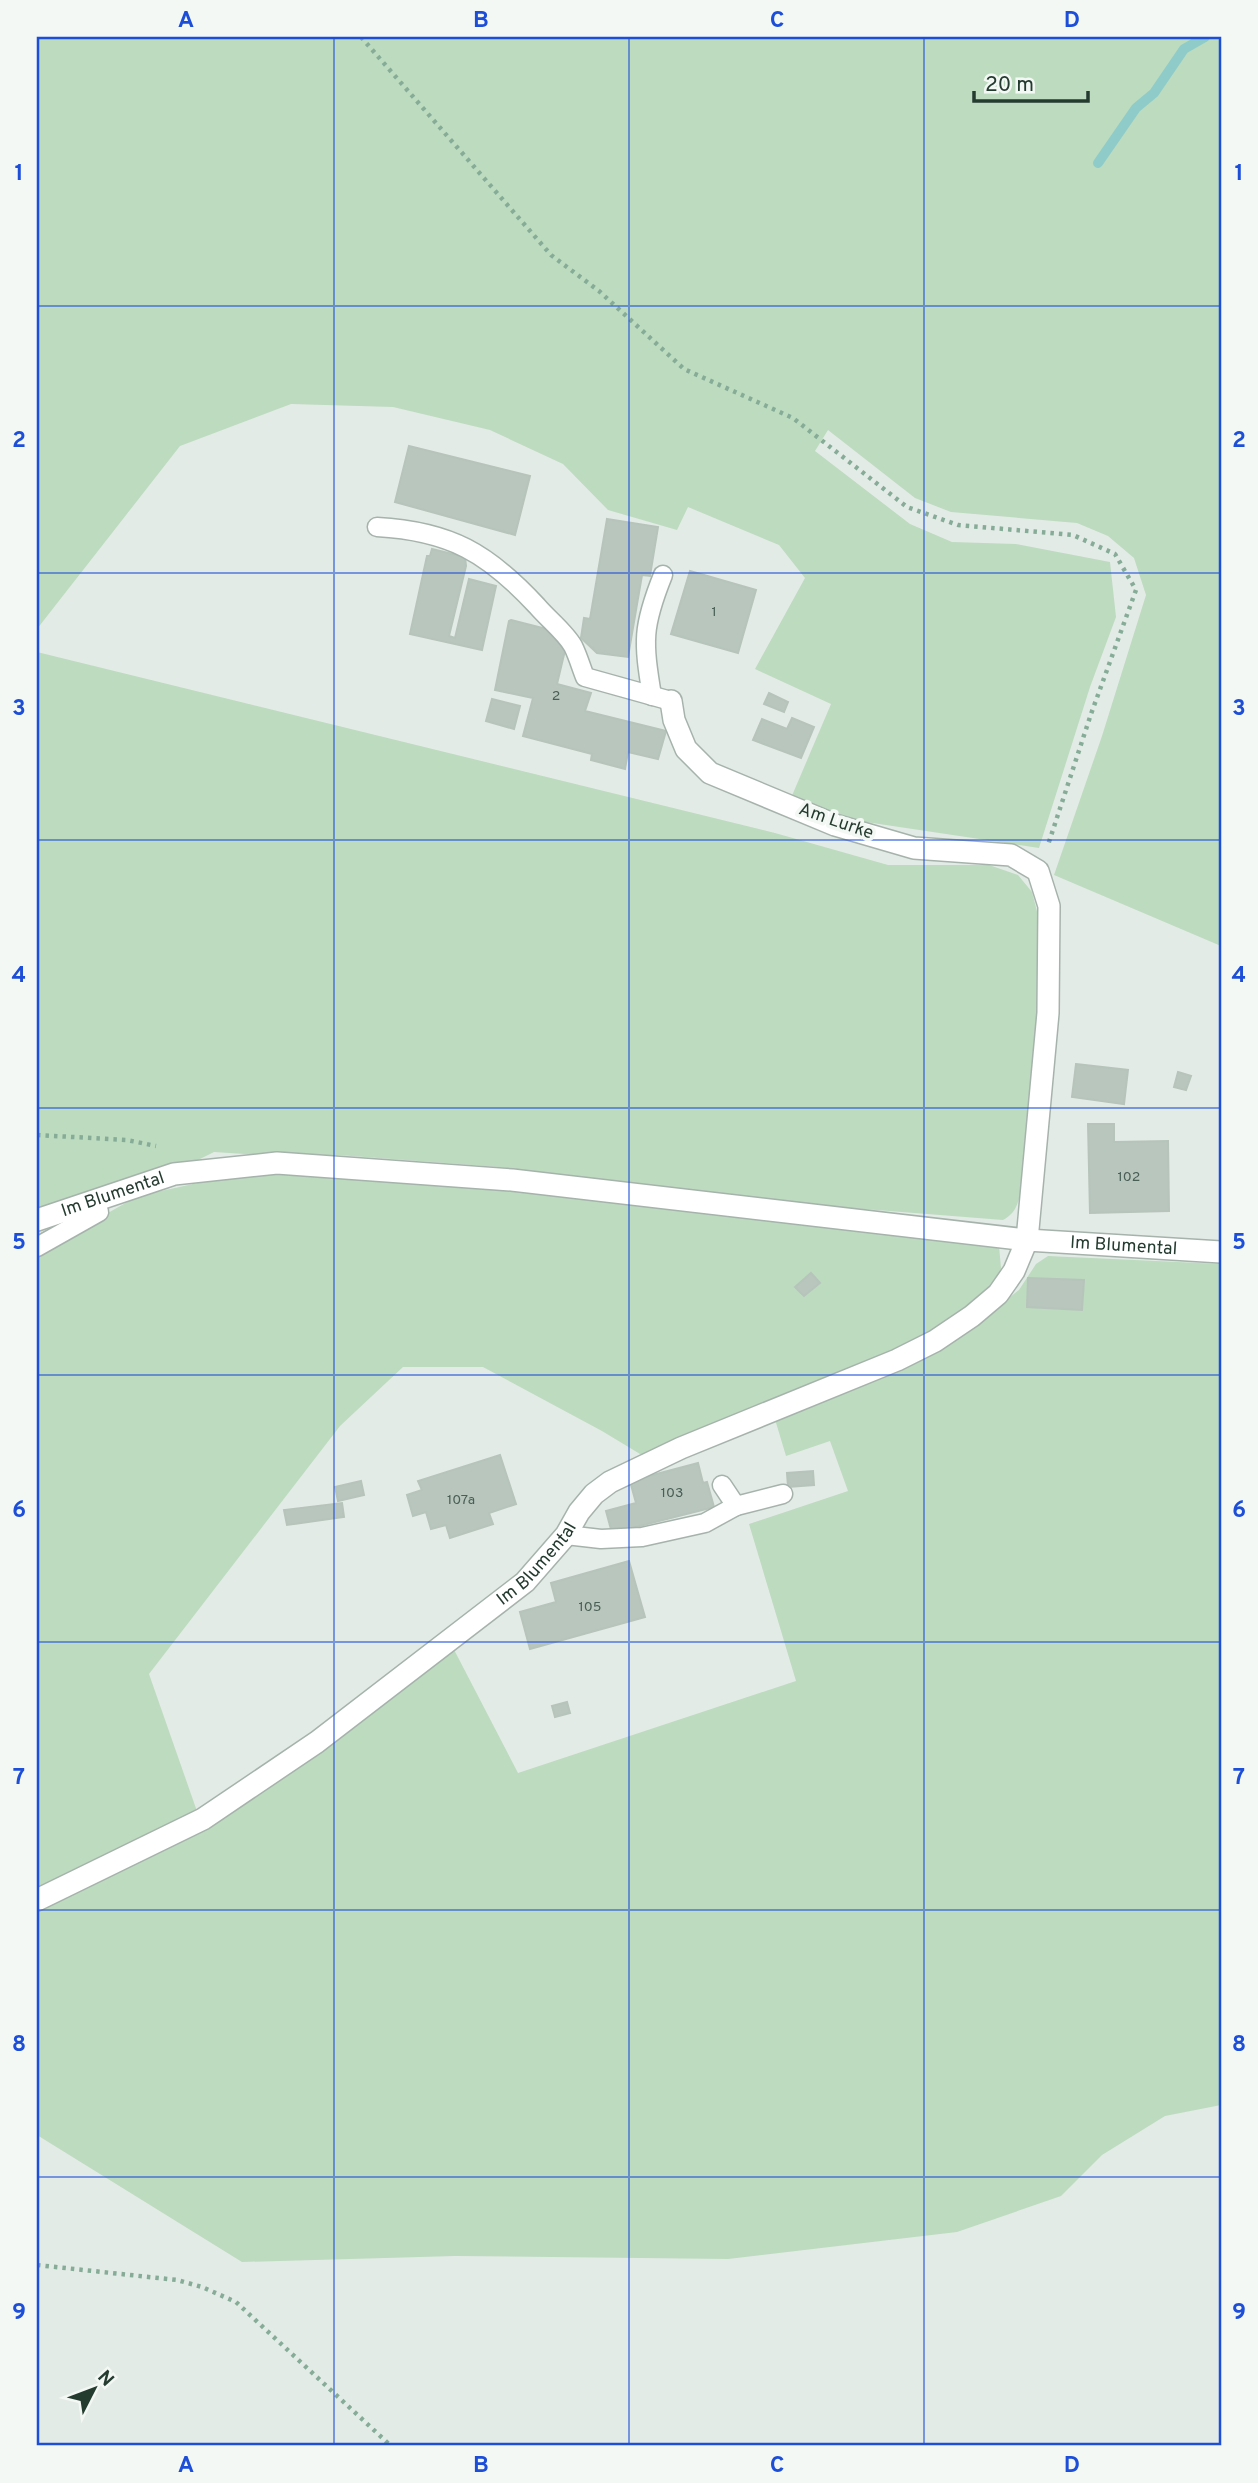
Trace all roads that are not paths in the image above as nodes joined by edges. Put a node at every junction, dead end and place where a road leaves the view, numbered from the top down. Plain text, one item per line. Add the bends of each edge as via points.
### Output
1 (377, 527) dead end
2 (663, 575) dead end
3 (662, 699) junction
4 (96, 1201) junction
5 (37, 1220) edge
6 (1027, 1240) junction
7 (37, 1247) edge
8 (1221, 1252) edge
9 (722, 1485) dead end
10 (783, 1494) dead end
11 (736, 1506) junction
12 (566, 1535) junction
13 (37, 1900) edge

1 - 3 lane via 452,541 480,554 515,583 573,646 585,677
2 - 3 lane via 644,637
3 - 6 street, Am Lurke via 687,749 710,774 835,825 914,848 1011,855 1038,871 1049,906 1048,1013
4 - 5 street, Im Blumental
4 - 6 street, Im Blumental via 174,1174 277,1163 512,1180
4 - 7 lane via 99,1212
6 - 8 street, Im Blumental
6 - 12 street, Im Blumental via 998,1294 935,1341 610,1482 579,1512
9 - 11 lane
10 - 11 lane
11 - 12 lane via 705,1523 642,1537
12 - 13 street, Im Blumental via 525,1582 317,1742 203,1819

